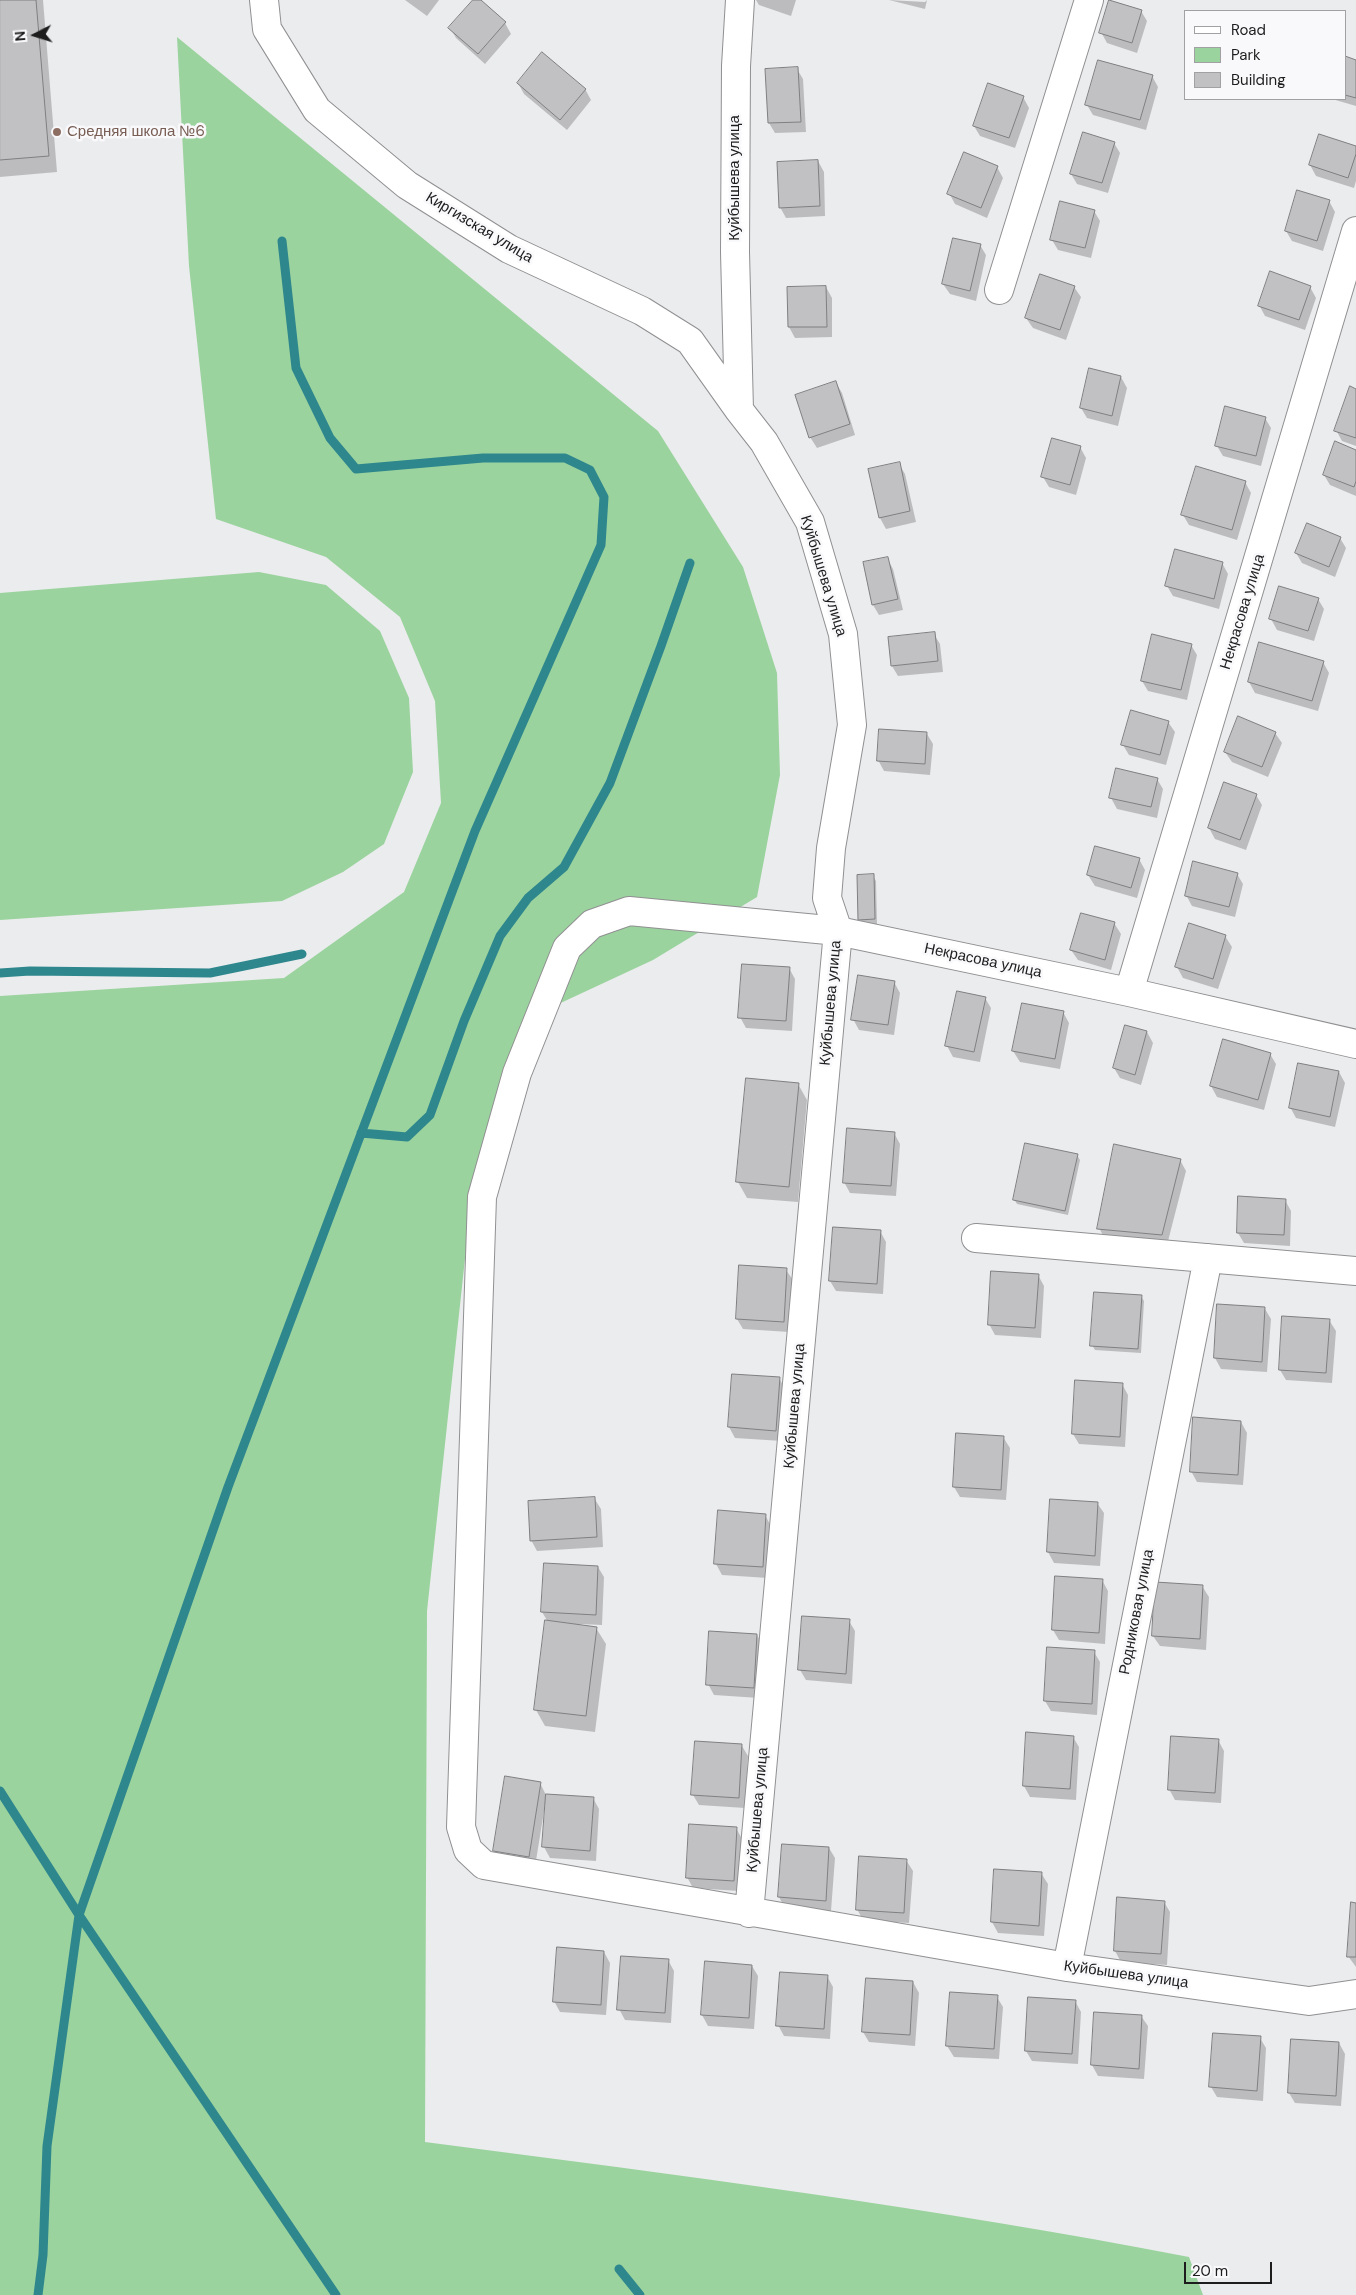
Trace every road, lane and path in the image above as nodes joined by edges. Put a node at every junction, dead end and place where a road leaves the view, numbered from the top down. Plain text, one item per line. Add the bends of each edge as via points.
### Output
1 (264, 0) edge
2 (740, 0) edge
3 (1089, 0) edge
4 (1356, 231) edge
5 (999, 290) dead end
6 (739, 410) junction
7 (838, 931) junction
8 (1129, 992) junction
9 (1356, 1044) edge
10 (976, 1238) dead end
11 (1208, 1258) junction
12 (1356, 1271) edge
13 (484, 1865) joint
14 (749, 1912) junction
15 (1067, 1967) junction
16 (1356, 1994) edge

1 - 6 street, Киргизская улица via 267,29 317,110 407,185 509,249 642,311 690,341
2 - 6 street, Куйбышева улица via 736,66 735,242
3 - 5 street
4 - 8 street, Некрасова улица
6 - 7 street, Куйбышева улица via 764,442 810,522 843,634 852,725 831,848 827,898
7 - 8 street, Некрасова улица
7 - 13 street, Некрасова улица via 629,911 592,924 567,948 517,1073 482,1196 461,1827 468,1850
7 - 14 street, Куйбышева улица
8 - 9 street, Некрасова улица
10 - 11 street
11 - 12 street
11 - 15 street, Родниковая улица
13 - 14 street, Куйбышева улица
14 - 15 street, Куйбышева улица
15 - 16 street, Куйбышева улица via 1309,2002

